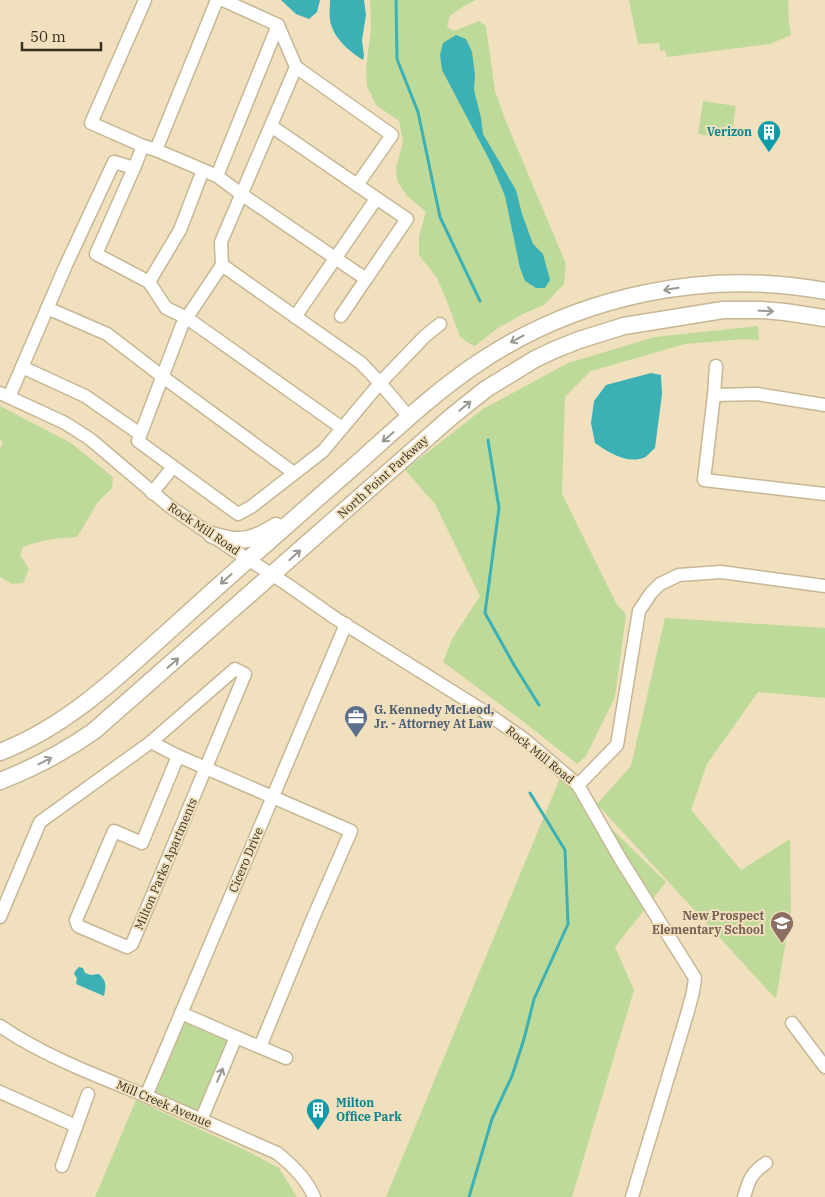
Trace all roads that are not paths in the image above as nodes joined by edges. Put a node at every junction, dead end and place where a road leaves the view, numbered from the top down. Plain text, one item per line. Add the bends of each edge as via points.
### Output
1 (145, 0) edge
2 (217, 0) edge
3 (223, 0) edge
4 (278, 25) junction
5 (296, 67) junction
6 (271, 126) junction
7 (150, 148) junction
8 (134, 168) junction
9 (203, 170) junction
10 (217, 176) junction
11 (357, 185) junction
12 (241, 194) junction
13 (376, 198) junction
14 (74, 247) junction
15 (96, 254) junction
16 (335, 259) junction
17 (222, 265) junction
18 (366, 279) junction
19 (148, 282) junction
20 (719, 283) junction
21 (825, 291) edge
22 (47, 308) junction
23 (719, 310) junction
24 (341, 316) dead end
25 (295, 317) junction
26 (187, 318) junction
27 (825, 318) edge
28 (440, 324) dead end
29 (716, 366) dead end
30 (22, 367) junction
31 (163, 378) junction
32 (380, 383) junction
33 (4, 395) edge
34 (714, 395) junction
35 (825, 405) edge
36 (410, 417) junction
37 (342, 428) junction
38 (140, 434) junction
39 (428, 437) junction
40 (173, 466) junction
41 (294, 473) junction
42 (152, 493) junction
43 (825, 494) edge
44 (300, 513) junction
45 (212, 536) junction
46 (248, 559) junction
47 (273, 575) junction
48 (825, 586) edge
49 (346, 624) junction
50 (151, 742) junction
51 (0, 752) edge
52 (178, 756) junction
53 (206, 768) junction
54 (0, 781) edge
55 (578, 785) junction
56 (273, 797) junction
57 (0, 917) edge
58 (181, 1013) junction
59 (792, 1023) dead end
60 (0, 1026) edge
61 (236, 1037) junction
62 (260, 1047) junction
63 (286, 1058) dead end
64 (825, 1067) edge
65 (0, 1092) edge
66 (88, 1094) dead end
67 (146, 1096) junction
68 (201, 1120) junction
69 (76, 1126) junction
70 (766, 1163) dead end
71 (62, 1166) dead end
72 (314, 1197) edge
73 (632, 1197) edge
74 (744, 1197) edge

1 - 7 street via 90,123
2 - 7 street
3 - 4 street
4 - 5 street
4 - 10 street
5 - 6 street
5 - 11 street via 392,135
6 - 11 street
6 - 12 street
7 - 8 street
7 - 9 street
8 - 14 street via 114,162
8 - 15 street
9 - 10 street
9 - 19 street via 180,230
10 - 12 street
11 - 13 street
12 - 16 street
12 - 17 street via 221,242
13 - 16 street
13 - 18 street via 407,219
14 - 15 street
14 - 22 street
15 - 19 street
16 - 18 street
16 - 25 street
17 - 25 street
17 - 26 street
18 - 24 street
19 - 26 street via 166,308
20 - 21 street
20 - 23 street
20 -> 36 street via 616,300 549,323 478,363
22 - 30 street
22 - 31 street via 106,334
23 -> 27 street, North Point Parkway
39 -> 23 street, North Point Parkway via 486,390 554,350 624,326
25 - 32 street via 360,363
26 - 31 street
26 - 37 street
28 - 32 street
29 - 34 street
30 - 33 street
30 - 38 street via 85,396
31 - 38 street
31 - 41 street
32 - 36 street
32 - 37 street
33 - 42 street, Rock Mill Road via 65,423 90,439
34 - 35 street via 756,394
34 - 43 street via 704,480
36 - 39 street
36 -> 44 street
37 - 41 street via 323,451
38 - 40 street via 138,441
47 -> 39 street, North Point Parkway
40 - 41 street via 238,514
40 - 42 street
42 - 45 street, Rock Mill Road
44 - 45 street via 244,540
44 - 46 street
45 - 46 street, Rock Mill Road
46 - 47 street, Rock Mill Road
46 -> 51 street via 78,709 38,735
47 - 49 street, Rock Mill Road
54 -> 47 street, North Point Parkway via 56,756 94,731
48 - 55 street via 722,572 680,575 660,584 639,611 617,745
49 - 55 street, Rock Mill Road via 524,739
49 - 56 street, Cicero Drive
50 - 52 street
50 - 53 street, Milton Parks Apartments via 235,669 245,674
50 - 57 street, Milton Parks Apartments via 40,822
52 - 53 street
52 - 53 street, Milton Parks Apartments via 142,843 114,831 76,920 78,926 127,947 132,944
53 - 56 street
55 - 73 street, Rock Mill Road via 695,978 688,1012
56 - 58 street, Cicero Drive
56 - 62 street via 351,832
58 - 61 street
58 - 67 street, Cicero Drive
59 - 64 street
60 - 67 street, Mill Creek Avenue via 74,1067
61 - 62 street
68 -> 61 street
62 - 63 street
65 - 69 street
66 - 69 street
67 - 68 street, Mill Creek Avenue
68 - 72 street, Mill Creek Avenue via 277,1153 290,1163
69 - 71 street
70 - 74 street via 750,1179

